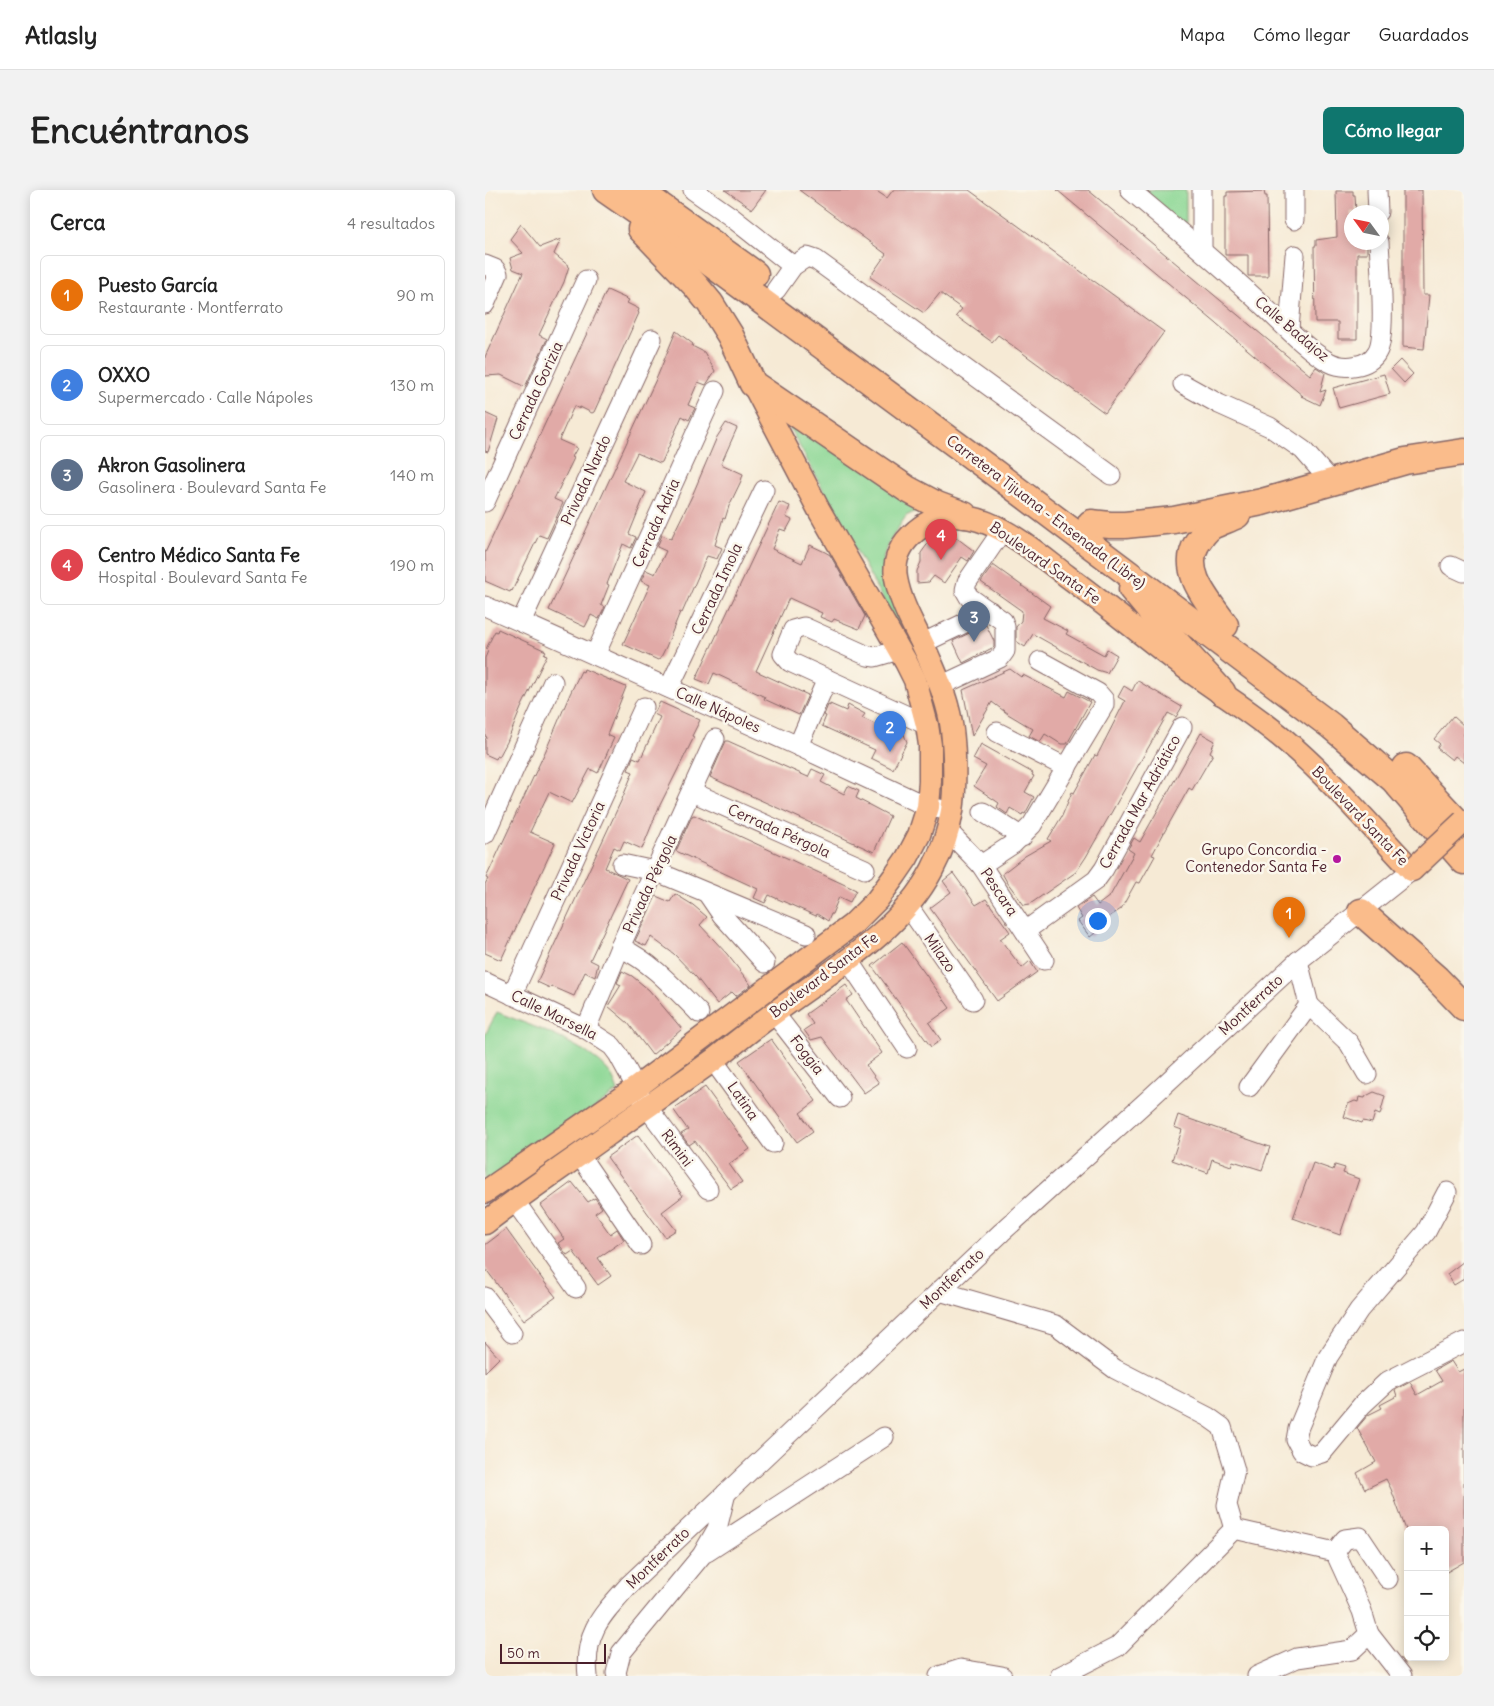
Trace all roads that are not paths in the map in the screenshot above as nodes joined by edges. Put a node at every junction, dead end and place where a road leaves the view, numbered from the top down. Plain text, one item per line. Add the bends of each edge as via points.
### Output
1 (605, 190) edge
2 (638, 190) edge
3 (693, 190) edge
4 (1131, 190) edge
5 (1202, 190) edge
6 (1293, 190) edge
7 (1377, 190) edge
8 (1378, 205) edge
9 (1294, 220) dead end
10 (1202, 250) junction
11 (1379, 250) edge
12 (1295, 255) dead end
13 (793, 266) junction
14 (491, 269) edge
15 (586, 280) dead end
16 (776, 290) junction
17 (485, 304) edge
18 (1289, 329) junction
19 (652, 338) dead end
20 (753, 384) junction
21 (1183, 384) dead end
22 (715, 391) dead end
23 (1464, 452) edge
24 (1111, 475) dead end
25 (1331, 482) junction
26 (764, 490) dead end
27 (485, 502) edge
28 (1262, 502) junction
29 (964, 515) junction
30 (1091, 523) junction
31 (1002, 531) junction
32 (1106, 557) junction
33 (485, 606) edge
34 (990, 611) junction
35 (521, 622) junction
36 (1225, 625) junction
37 (926, 650) junction
38 (595, 655) junction
39 (903, 656) junction
40 (1040, 662) dead end
41 (827, 679) junction
42 (553, 682) dead end
43 (940, 686) junction
44 (669, 688) junction
45 (1222, 692) junction
46 (643, 707) dead end
47 (927, 725) junction
48 (1182, 727) dead end
49 (997, 732) dead end
50 (715, 739) dead end
51 (798, 746) junction
52 (1067, 768) junction
53 (692, 792) junction
54 (491, 803) edge
55 (928, 807) junction
56 (983, 812) dead end
57 (950, 820) junction
58 (1464, 821) edge
59 (1464, 829) edge
60 (485, 834) edge
61 (1022, 837) junction
62 (1464, 860) edge
63 (622, 864) dead end
64 (981, 864) junction
65 (865, 869) dead end
66 (1412, 870) junction
67 (655, 871) junction
68 (706, 892) junction
69 (908, 906) junction
70 (1361, 912) junction
71 (1025, 930) junction
72 (806, 934) dead end
73 (620, 947) junction
74 (848, 960) junction
75 (1044, 960) dead end
76 (1298, 961) junction
77 (765, 963) dead end
78 (485, 982) edge
79 (512, 995) junction
80 (973, 1000) dead end
81 (1309, 1006) junction
82 (1464, 1007) edge
83 (699, 1013) dead end
84 (774, 1013) junction
85 (586, 1029) junction
86 (907, 1048) dead end
87 (713, 1060) junction
88 (1367, 1074) dead end
89 (637, 1087) junction
90 (1249, 1087) dead end
91 (840, 1098) dead end
92 (647, 1107) junction
93 (773, 1143) dead end
94 (580, 1156) junction
95 (708, 1189) dead end
96 (485, 1192) edge
97 (1447, 1192) dead end
98 (514, 1200) junction
99 (485, 1223) edge
100 (641, 1244) dead end
101 (576, 1288) dead end
102 (939, 1291) junction
103 (485, 1297) edge
104 (512, 1333) dead end
105 (1464, 1342) edge
106 (883, 1437) dead end
107 (726, 1493) junction
108 (1234, 1529) junction
109 (1335, 1552) junction
110 (702, 1555) junction
111 (1388, 1579) dead end
112 (1369, 1634) junction
113 (588, 1676) edge
114 (617, 1676) edge
115 (939, 1676) edge
116 (1002, 1676) edge
117 (1060, 1676) edge
118 (1257, 1676) edge
119 (1403, 1676) edge

1 - 20 highway via 710,303 730,335
1 - 32 highway, Carretera Tijuana - Ensenada (Libre) via 698,254
2 - 16 highway, Carretera Tijuana - Ensenada (Libre)
3 - 13 street
4 - 10 street, Calle Badajoz
5 - 10 street
6 - 9 street
7 - 8 street
10 - 18 street, Calle Badajoz
11 - 18 street, Calle Badajoz via 1382,334 1381,344 1371,360 1345,366 1331,363
12 - 18 street
13 - 16 street
13 - 24 street via 807,257 816,260
14 - 17 street via 498,277
15 - 27 street, Cerrada Gorizia
16 - 30 highway, Carretera Tijuana - Ensenada (Libre)
19 - 35 street, Privada Nardo
20 - 29 highway via 907,489
20 - 39 main road, Boulevard Santa Fe via 819,510
21 - 25 street via 1270,427 1303,450
22 - 38 street, Cerrada Adria
23 - 25 highway via 1405,461
25 - 28 highway
26 - 44 street, Cerrada Imola
28 - 30 highway via 1151,523 1109,526
28 - 36 highway via 1211,527 1201,536 1191,560 1197,584
29 - 31 main road, Boulevard Santa Fe via 983,520
29 - 37 main road, Boulevard Santa Fe via 938,518 924,524 907,538 896,556 896,578 909,618
30 - 36 highway, Carretera Tijuana - Ensenada (Libre)
31 - 34 street via 965,586 966,594
31 - 45 main road, Boulevard Santa Fe
32 - 45 highway
32 - 62 highway, Carretera Tijuana - Ensenada (Libre) via 1359,749 1394,780
33 - 35 street, Calle Nápoles
34 - 37 street
34 - 43 street via 1004,624 1004,654
35 - 38 street, Calle Nápoles
36 - 59 highway, Carretera Tijuana - Ensenada (Libre) via 1356,724 1407,769
37 - 39 street
37 - 43 main road, Boulevard Santa Fe
38 - 44 street, Calle Nápoles
39 - 41 street via 868,656 804,627 793,630 783,654 786,659
39 - 47 main road, Boulevard Santa Fe via 915,680
40 - 52 street via 1104,700
41 - 47 street
41 - 51 street
42 - 54 street
43 - 57 main road, Boulevard Santa Fe via 949,711 953,749
44 - 51 street, Calle Nápoles
45 - 66 main road, Boulevard Santa Fe via 1287,741
46 - 79 street, Privada Victoria
47 - 55 main road, Boulevard Santa Fe via 931,781
48 - 71 street, Cerrada Mar Adriático via 1096,880
49 - 52 street
50 - 53 street, Privada Pérgola
51 - 55 street, Calle Nápoles
52 - 61 street
53 - 65 street, Cerrada Pérgola
53 - 67 street, Privada Pérgola
54 - 60 street
55 - 57 street, Calle Nápoles
55 - 89 main road, Boulevard Santa Fe via 907,858 877,900 852,925
56 - 61 street
57 - 64 street, Pescara
57 - 69 main road, Boulevard Santa Fe via 933,868
58 - 66 main road, bridge
61 - 64 street
63 - 67 street
64 - 71 street, Pescara
66 - 70 street, Montferrato
67 - 68 street
67 - 73 street, Privada Pérgola
68 - 72 street
68 - 77 street
69 - 74 main road, Boulevard Santa Fe
69 - 80 street, Milazo
70 - 76 street, Montferrato
70 - 82 highway
71 - 75 street, Pescara
73 - 83 street via 657,970
73 - 85 street, Privada Pérgola
74 - 84 main road, Boulevard Santa Fe
74 - 86 street
76 - 81 street
76 - 102 street, Montferrato
78 - 79 street, Calle Marsella
79 - 85 street, Calle Marsella
81 - 88 street via 1349,1043
81 - 90 street
84 - 87 main road, Boulevard Santa Fe
84 - 91 street, Foggia
85 - 89 street, Calle Marsella via 612,1046
87 - 92 main road, Boulevard Santa Fe
87 - 93 street, Latina
89 - 92 street, Calle Marsella
89 - 96 main road, Boulevard Santa Fe
92 - 94 main road, Boulevard Santa Fe
92 - 95 street, Rimini
94 - 98 main road, Boulevard Santa Fe
94 - 100 street
97 - 105 street via 1426,1232 1359,1310 1328,1357 1298,1429 1296,1440 1302,1451 1311,1456 1322,1453 1362,1405 1388,1381
98 - 99 main road, Boulevard Santa Fe
98 - 101 street
102 - 107 street, Montferrato
102 - 108 street via 1056,1325 1115,1370 1222,1427 1235,1470 1227,1505
103 - 104 street
106 - 110 street
107 - 110 street via 717,1529
107 - 113 street, Montferrato via 601,1616 590,1639
108 - 109 street
108 - 117 street via 1117,1647
109 - 111 street via 1345,1539 1359,1537
109 - 112 street
110 - 114 street via 621,1653
112 - 118 street via 1352,1650 1297,1658
112 - 119 street
115 - 116 street via 961,1669

